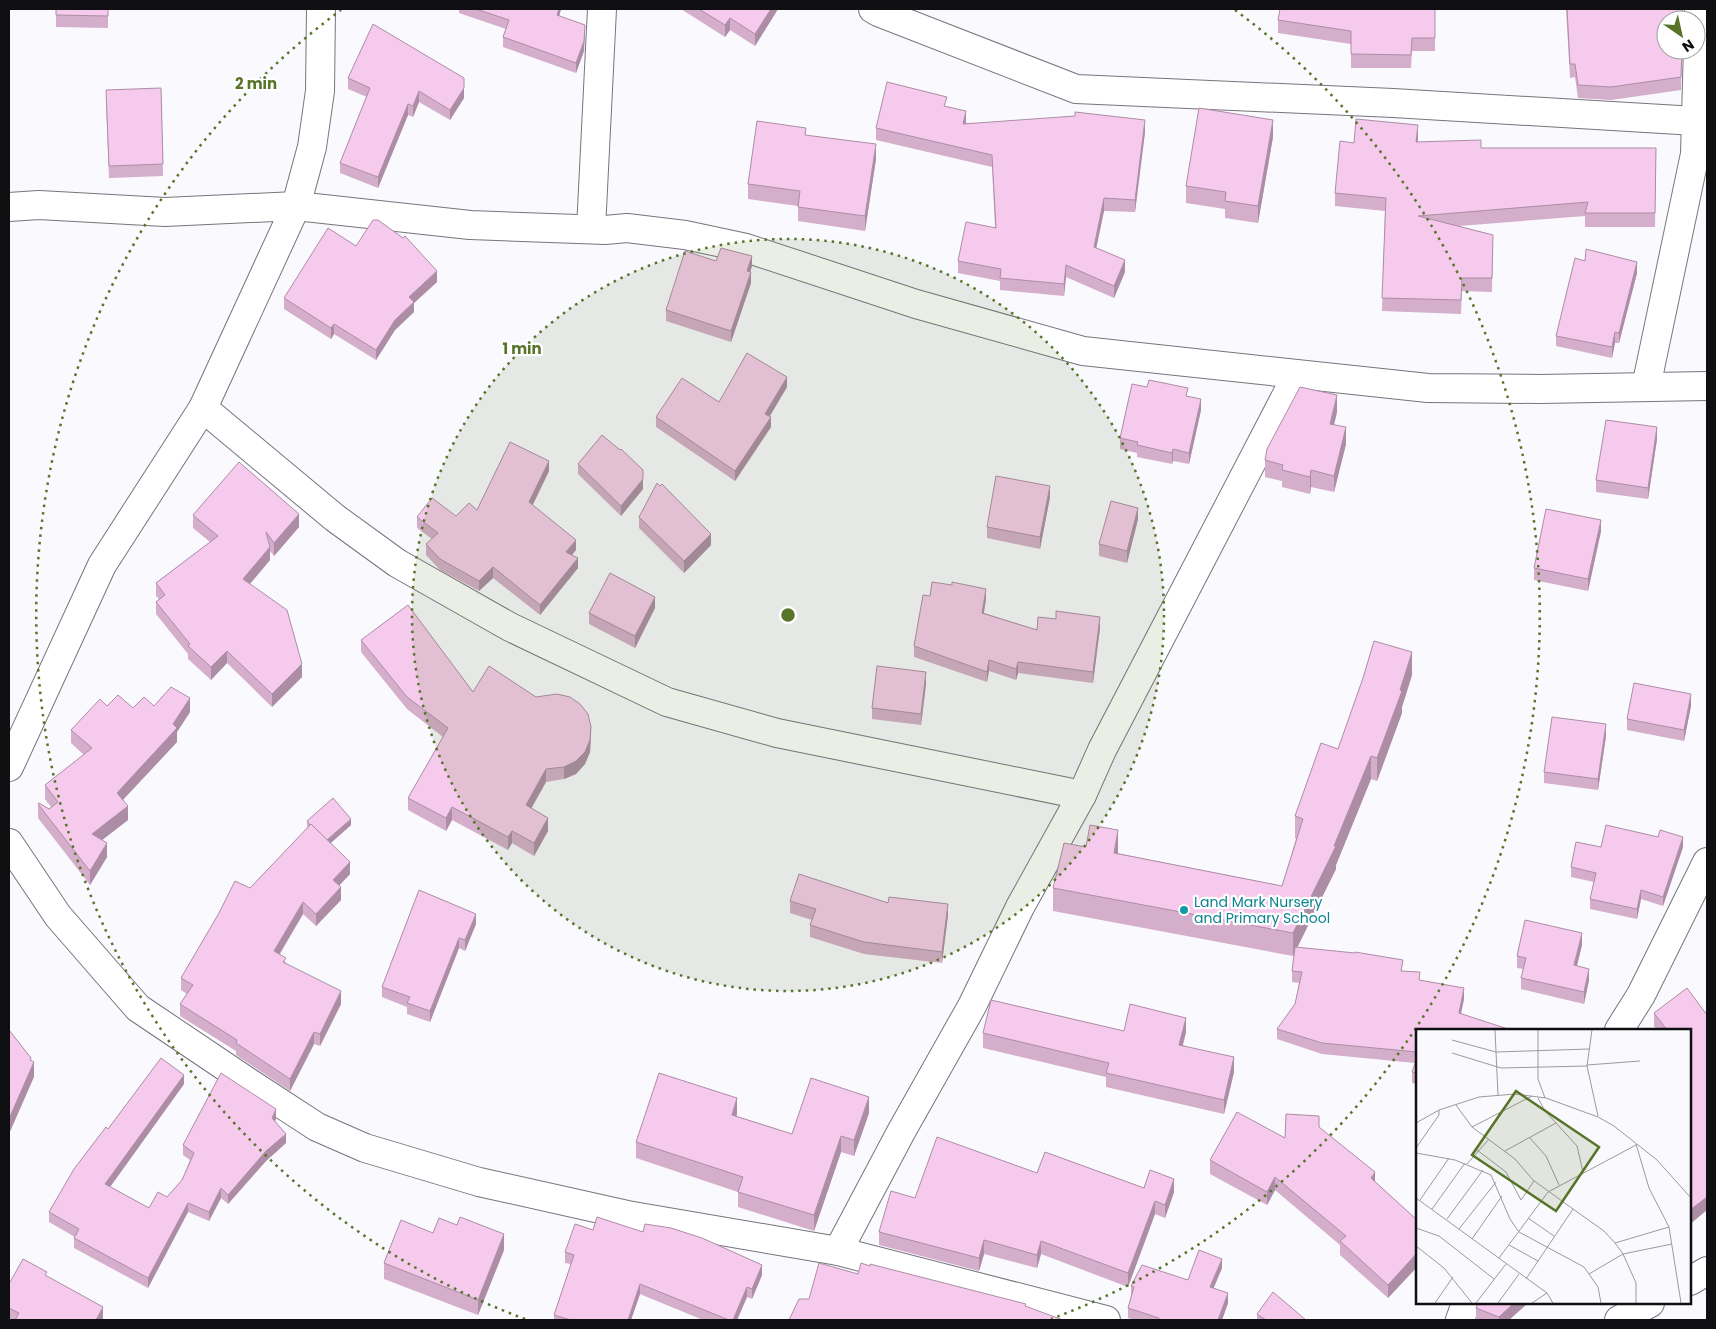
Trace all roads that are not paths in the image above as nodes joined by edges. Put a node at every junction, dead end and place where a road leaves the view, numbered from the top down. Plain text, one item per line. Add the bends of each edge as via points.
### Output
1 (321, 9) edge
2 (602, 9) edge
3 (873, 9) edge
4 (1698, 9) edge
5 (1696, 121) junction
6 (296, 206) junction
7 (9, 207) edge
8 (591, 229) junction
9 (1297, 375) junction
10 (1707, 386) edge
11 (1646, 387) junction
12 (203, 408) junction
13 (9, 767) edge
14 (1082, 795) junction
15 (9, 843) edge
16 (1707, 862) edge
17 (1620, 1029) edge
18 (838, 1250) junction
19 (1707, 1270) edge
20 (1691, 1280) edge
21 (1466, 1304) edge
22 (1648, 1304) edge
23 (1106, 1320) edge
24 (1460, 1320) edge
25 (1619, 1320) edge

1 - 6 street via 320,91 312,146
2 - 8 street
3 - 5 street via 1076,89 1403,103
4 - 5 street
5 - 11 street via 1695,154
6 - 7 street via 165,212 39,205
6 - 8 street via 470,225
6 - 12 street
8 - 9 street via 627,228 685,235 746,248 916,304 1083,351
9 - 11 street via 1428,388
9 - 14 street via 1102,750
10 - 11 street
12 - 13 street via 102,565
12 - 14 street via 335,518 397,563 510,627 667,702 777,733
14 - 18 street via 1020,907 972,1006
15 - 18 street via 58,916 138,1008 317,1126 365,1148 479,1182 627,1215
16 - 17 street via 1641,995
18 - 23 street
19 - 20 street
21 - 24 street
22 - 25 street

